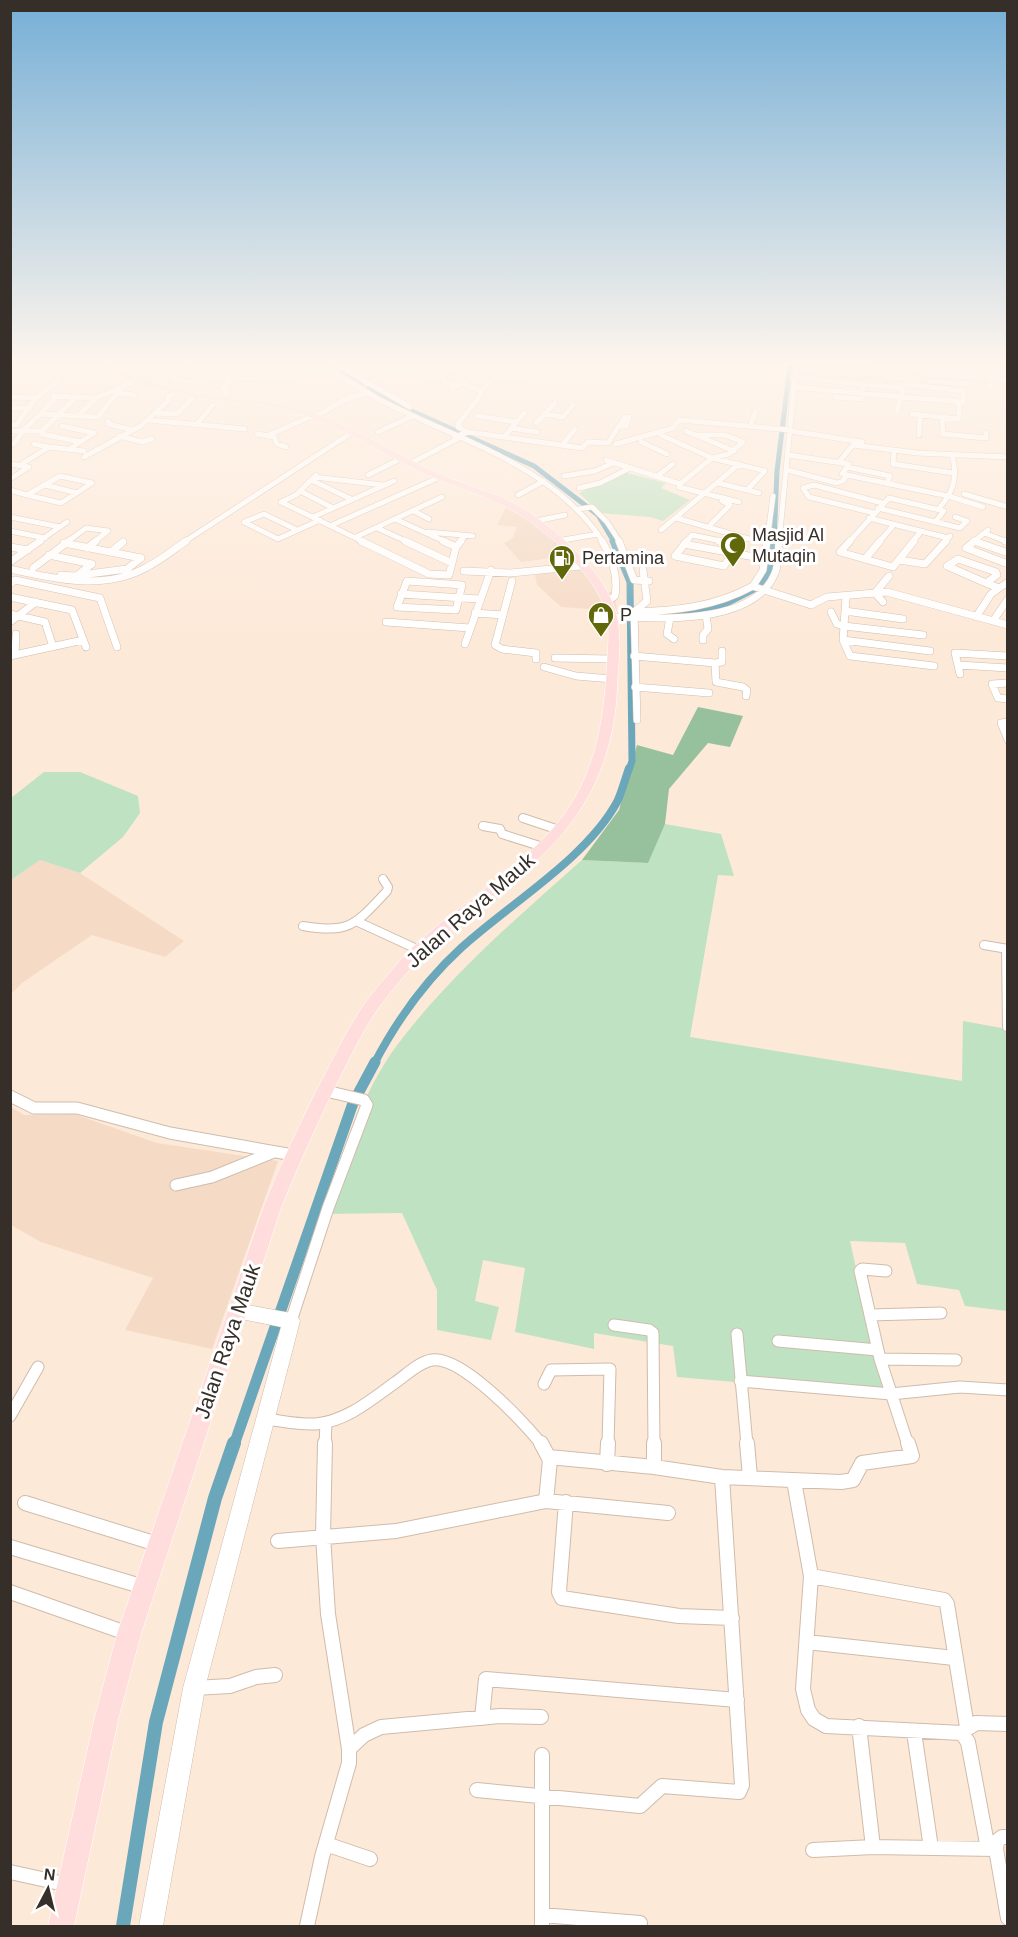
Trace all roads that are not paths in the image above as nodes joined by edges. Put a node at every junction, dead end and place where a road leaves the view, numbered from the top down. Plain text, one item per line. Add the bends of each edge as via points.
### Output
1 (34, 456) edge
2 (313, 456) edge
3 (399, 456) edge
4 (428, 456) edge
5 (500, 456) edge
6 (708, 456) edge
7 (716, 456) edge
8 (728, 456) edge
9 (788, 456) edge
10 (798, 456) edge
11 (844, 456) edge
12 (894, 456) edge
13 (952, 456) edge
14 (991, 456) edge
15 (1008, 457) edge
16 (402, 458) junction
17 (712, 458) junction
18 (606, 460) dead end
19 (26, 461) junction
20 (725, 461) junction
21 (839, 462) junction
22 (411, 463) junction
23 (613, 463) junction
24 (10, 464) edge
25 (673, 464) dead end
26 (739, 464) junction
27 (893, 464) junction
28 (20, 465) junction
29 (847, 466) junction
30 (29, 467) junction
31 (583, 467) dead end
32 (628, 469) junction
33 (787, 470) junction
34 (591, 471) junction
35 (954, 472) junction
36 (368, 475) dead end
37 (847, 475) junction
38 (564, 476) dead end
39 (890, 476) junction
40 (12, 477) edge
41 (314, 477) junction
42 (656, 477) junction
43 (442, 478) junction
44 (859, 478) junction
45 (606, 480) junction
46 (394, 481) dead end
47 (544, 481) junction
48 (354, 482) junction
49 (718, 483) junction
50 (785, 483) junction
51 (680, 484) junction
52 (887, 484) junction
53 (45, 485) junction
54 (384, 486) junction
55 (804, 487) junction
56 (579, 488) dead end
57 (853, 488) dead end
58 (747, 490) junction
59 (14, 491) edge
60 (300, 491) junction
61 (371, 491) junction
62 (78, 493) junction
63 (704, 494) junction
64 (759, 494) dead end
65 (952, 494) junction
66 (10, 495) edge
67 (27, 495) junction
68 (518, 495) dead end
69 (773, 496) dead end
70 (442, 497) dead end
71 (351, 500) junction
72 (739, 502) dead end
73 (940, 507) dead end
74 (983, 507) dead end
75 (1008, 507) edge
76 (333, 508) junction
77 (581, 509) junction
78 (414, 511) junction
79 (874, 512) junction
80 (565, 515) dead end
81 (10, 517) edge
82 (313, 517) junction
83 (678, 517) junction
84 (955, 517) dead end
85 (395, 519) junction
86 (429, 519) dead end
87 (320, 520) junction
88 (536, 521) junction
89 (67, 522) dead end
90 (935, 522) junction
91 (711, 524) junction
92 (60, 527) junction
93 (335, 527) junction
94 (892, 527) junction
95 (377, 528) junction
96 (960, 528) junction
97 (297, 530) junction
98 (661, 530) dead end
99 (10, 531) edge
100 (420, 531) junction
101 (598, 534) junction
102 (919, 534) junction
103 (745, 535) junction
104 (465, 536) junction
105 (473, 536) dead end
106 (356, 537) junction
107 (45, 538) junction
108 (772, 539) junction
109 (946, 540) junction
110 (557, 541) junction
111 (974, 541) junction
112 (123, 542) dead end
113 (1008, 542) edge
114 (64, 543) junction
115 (684, 544) junction
116 (10, 547) edge
117 (456, 547) junction
118 (87, 548) junction
119 (28, 550) junction
120 (111, 552) junction
121 (1008, 553) edge
122 (49, 555) junction
123 (732, 555) junction
124 (765, 559) junction
125 (865, 559) junction
126 (899, 560) junction
127 (10, 562) edge
128 (1006, 562) edge
129 (452, 563) junction
130 (92, 564) junction
131 (580, 564) junction
132 (10, 569) edge
133 (119, 569) junction
134 (490, 570) junction
135 (524, 570) junction
136 (643, 570) dead end
137 (464, 571) dead end
138 (94, 573) junction
139 (78, 575) junction
140 (889, 576) dead end
141 (512, 577) junction
142 (539, 577) dead end
143 (64, 581) junction
144 (95, 581) junction
145 (646, 581) junction
146 (1008, 582) edge
147 (986, 583) junction
148 (10, 584) edge
149 (754, 587) junction
150 (54, 588) junction
151 (999, 588) junction
152 (764, 590) junction
153 (875, 593) junction
154 (401, 594) junction
155 (10, 597) edge
156 (846, 597) junction
157 (459, 598) junction
158 (479, 599) junction
159 (1008, 599) edge
160 (36, 602) junction
161 (882, 602) dead end
162 (845, 611) junction
163 (613, 612) junction
164 (831, 612) dead end
165 (475, 613) junction
166 (14, 615) edge
167 (503, 615) junction
168 (634, 615) junction
169 (706, 615) junction
170 (976, 617) junction
171 (670, 618) junction
172 (903, 619) dead end
173 (993, 621) junction
174 (10, 622) edge
175 (386, 622) dead end
176 (1008, 625) edge
177 (844, 626) junction
178 (470, 628) junction
179 (14, 633) edge
180 (923, 635) dead end
181 (674, 639) dead end
182 (703, 640) dead end
183 (843, 640) junction
184 (465, 644) dead end
185 (117, 646) dead end
186 (53, 647) junction
187 (722, 651) dead end
188 (24, 653) junction
189 (13, 656) edge
190 (634, 656) junction
191 (1008, 656) edge
192 (555, 658) dead end
193 (536, 659) dead end
194 (612, 659) junction
195 (715, 663) junction
196 (958, 665) junction
197 (544, 667) dead end
198 (1008, 668) edge
199 (960, 674) dead end
200 (612, 679) junction
201 (1008, 683) edge
202 (635, 687) junction
203 (709, 693) dead end
204 (746, 696) dead end
205 (1008, 699) edge
206 (636, 720) dead end
207 (1008, 722) edge
208 (1008, 740) edge
209 (523, 818) dead end
210 (483, 826) dead end
211 (559, 830) junction
212 (543, 848) junction
213 (383, 879) dead end
214 (357, 921) junction
215 (303, 926) dead end
216 (984, 945) dead end
217 (1007, 949) edge
218 (419, 950) junction
219 (1007, 1027) edge
220 (329, 1092) junction
221 (10, 1096) edge
222 (274, 1152) junction
223 (293, 1155) junction
224 (176, 1185) dead end
225 (886, 1271) dead end
226 (243, 1312) junction
227 (941, 1313) dead end
228 (870, 1315) junction
229 (288, 1319) junction
230 (614, 1325) dead end
231 (737, 1334) dead end
232 (778, 1341) dead end
233 (879, 1355) junction
234 (956, 1360) dead end
235 (38, 1367) dead end
236 (740, 1381) junction
237 (544, 1384) dead end
238 (1008, 1390) edge
239 (891, 1394) junction
240 (12, 1408) edge
241 (266, 1419) junction
242 (326, 1423) junction
243 (549, 1457) junction
244 (607, 1464) junction
245 (654, 1467) junction
246 (722, 1477) junction
247 (750, 1477) junction
248 (794, 1481) junction
249 (546, 1501) junction
250 (566, 1502) junction
251 (25, 1503) dead end
252 (668, 1513) dead end
253 (323, 1536) junction
254 (278, 1540) dead end
255 (157, 1544) junction
256 (10, 1547) edge
257 (812, 1576) junction
258 (144, 1587) junction
259 (10, 1592) edge
260 (732, 1618) junction
261 (129, 1634) junction
262 (807, 1642) junction
263 (954, 1658) junction
264 (275, 1675) dead end
265 (194, 1688) junction
266 (737, 1700) junction
267 (541, 1717) dead end
268 (482, 1718) junction
269 (1008, 1724) edge
270 (859, 1726) junction
271 (965, 1731) junction
272 (914, 1732) junction
273 (349, 1749) junction
274 (542, 1755) dead end
275 (477, 1790) dead end
276 (542, 1798) junction
277 (326, 1844) junction
278 (997, 1845) edge
279 (873, 1846) junction
280 (931, 1848) junction
281 (813, 1850) dead end
282 (370, 1859) dead end
283 (10, 1872) edge
284 (69, 1885) junction
285 (1008, 1918) edge
286 (542, 1921) edge
287 (640, 1923) dead end
288 (61, 1926) edge
289 (151, 1926) edge
290 (307, 1926) edge

1 - 19 street
2 - 144 street via 146,568
3 - 16 main road
4 - 22 street
5 - 47 street
6 - 17 street
7 - 17 street
8 - 20 street
9 - 33 street
10 - 21 street
11 - 21 street
12 - 27 street
13 - 35 street
14 - 15 street
16 - 22 main road
16 - 36 street
17 - 20 street
17 - 51 street
18 - 23 street
19 - 28 street
19 - 30 street via 35,464
20 - 26 street
21 - 29 street
22 - 43 main road
23 - 32 street
23 - 34 street
24 - 28 street
25 - 42 street
26 - 49 street
26 - 58 street via 766,472
27 - 35 street
27 - 39 street
28 - 30 street
29 - 37 street via 842,473
29 - 39 street
30 - 40 street
31 - 34 street
32 - 42 street
32 - 45 street
33 - 37 street via 837,483
33 - 50 street
34 - 38 street
34 - 45 street
35 - 65 street
37 - 44 street
39 - 52 street
41 - 48 street
41 - 60 street
41 - 71 street
42 - 51 street
43 - 88 main road via 504,501
43 - 93 street
44 - 52 street
44 - 57 street
45 - 56 street
46 - 54 street
47 - 68 street
47 - 77 street
48 - 54 street
48 - 61 street
49 - 58 street
49 - 63 street
50 - 55 street
50 - 108 street
51 - 63 street via 679,487
52 - 65 street
53 - 62 street
53 - 62 street via 62,476 92,483
53 - 67 street
54 - 61 street
55 - 79 street via 814,485
55 - 79 street via 809,496
58 - 64 street
59 - 66 street
59 - 67 street
60 - 76 street
60 - 82 street via 281,502
61 - 71 street
62 - 67 street via 62,502
63 - 72 street
63 - 83 street
63 - 91 street via 730,504
65 - 73 street
65 - 74 street
65 - 75 street
69 - 108 street
70 - 78 street
71 - 76 street
76 - 82 street
77 - 101 street
77 - 145 street via 591,507 601,514 618,538 634,580
78 - 85 street
78 - 86 street
79 - 90 street
79 - 90 street via 892,498 944,511
79 - 94 street
79 - 109 street
79 - 125 street via 840,552
80 - 88 street
81 - 92 street
82 - 87 street
83 - 91 street
83 - 98 street
83 - 103 street
84 - 96 street via 966,521
85 - 95 street
85 - 100 street
87 - 93 street
87 - 97 street
88 - 110 main road
89 - 92 street
90 - 96 street
91 - 103 street
92 - 107 street
93 - 106 street
94 - 102 street
94 - 125 street
95 - 106 street
95 - 129 street
96 - 109 street
97 - 97 street via 276,539 244,522 264,514
99 - 107 street
100 - 104 street
100 - 117 street
101 - 110 street
101 - 163 street via 609,552 617,584
102 - 109 street
102 - 126 street
103 - 108 street
104 - 105 street
104 - 117 street
106 - 129 street via 429,574 447,575
107 - 119 street
108 - 124 street
108 - 152 street via 776,572
109 - 126 street via 925,564
110 - 131 main road
111 - 113 street via 986,531
111 - 121 street
111 - 128 street via 966,548
112 - 120 street
114 - 118 street
114 - 118 street via 88,527 108,531
114 - 122 street
115 - 123 street
115 - 123 street via 694,535 737,545
115 - 123 street via 675,556 724,566
116 - 119 street
117 - 129 street
118 - 120 street
119 - 127 street
120 - 133 street via 141,558 127,569
122 - 130 street
122 - 139 street via 33,568
123 - 124 street
124 - 149 street
125 - 126 street via 893,567
130 - 133 street
130 - 139 street
131 - 135 street
131 - 163 main road
132 - 143 street
133 - 138 street
134 - 135 street
134 - 137 street via 476,567
134 - 141 street
134 - 158 street
135 - 141 street
136 - 145 street
138 - 139 street
138 - 144 street
140 - 153 street
141 - 142 street
141 - 167 street
143 - 144 street
143 - 150 street
145 - 168 street via 647,602
146 - 151 street
147 - 147 street via 948,568 947,566 958,558 996,572
147 - 151 street
148 - 150 street via 15,580
149 - 152 street
149 - 168 street via 700,609
150 - 160 street
150 - 185 street via 100,598
151 - 170 street
152 - 156 street via 811,605 828,597
152 - 169 street via 731,608
153 - 156 street
153 - 161 street
153 - 170 street via 895,593
154 - 157 street
154 - 157 street via 405,582 419,581 461,584
154 - 157 street via 399,608 452,611 456,610
155 - 160 street
156 - 162 street
157 - 158 street
158 - 165 street
159 - 173 street
160 - 166 street
160 - 186 street via 72,610 85,644
162 - 172 street
162 - 177 street
163 - 168 street
163 - 194 main road, Jalan Raya Mauk
164 - 177 street via 837,624
165 - 167 street
165 - 178 street
166 - 174 street
166 - 186 street via 45,622
167 - 193 street via 496,647 536,653
168 - 171 street
168 - 190 street
169 - 171 street
169 - 182 street via 708,629
170 - 173 street
171 - 181 street via 667,634
173 - 176 street
175 - 178 street
177 - 180 street
177 - 183 street
178 - 184 street
179 - 188 street
179 - 189 street
183 - 183 street via 854,657 935,669 929,647
186 - 188 street
187 - 195 street via 723,662
188 - 189 street
190 - 195 street
190 - 202 street
191 - 196 street via 957,653
192 - 194 street
194 - 200 main road, Jalan Raya Mauk
195 - 204 street via 716,682 743,687
196 - 198 street
196 - 199 street
197 - 200 street via 576,676
200 - 211 main road, Jalan Raya Mauk via 609,725 601,756 590,783
201 - 205 street via 992,684 998,698
202 - 203 street
202 - 206 street
207 - 208 street via 1001,723
209 - 211 street
210 - 212 street via 500,829 502,834
211 - 212 main road, Jalan Raya Mauk
212 - 218 main road, Jalan Raya Mauk
213 - 214 street via 387,891
214 - 215 street via 331,931
214 - 218 street
216 - 217 street
217 - 219 street
218 - 220 main road, Jalan Raya Mauk via 352,1037
220 - 223 main road, Jalan Raya Mauk
220 - 229 street via 360,1098 367,1105
221 - 222 street via 34,1108 77,1108 170,1133
222 - 223 street
222 - 224 street via 212,1177
223 - 226 main road, Jalan Raya Mauk via 272,1208
225 - 228 street via 860,1270
226 - 229 street
226 - 255 main road, Jalan Raya Mauk
227 - 228 street
228 - 233 street
229 - 241 street
230 - 245 street via 653,1333
231 - 236 street
232 - 233 street
233 - 234 street
233 - 239 street
235 - 240 street
236 - 239 street
236 - 247 street
237 - 244 street via 551,1370 610,1369
238 - 239 street via 960,1387
239 - 248 street via 912,1456 862,1463 848,1482
241 - 242 street
241 - 265 street
242 - 243 street via 368,1402 413,1370 438,1360 446,1361 481,1384 534,1434
242 - 253 street
243 - 244 street
243 - 249 street
244 - 245 street
245 - 246 street
246 - 247 street
246 - 260 street
247 - 248 street
248 - 257 street
249 - 250 street
249 - 253 street via 396,1531
250 - 252 street
250 - 260 street via 559,1592 562,1598 679,1616
251 - 255 street
253 - 254 street
253 - 273 street via 327,1614
255 - 258 main road, Jalan Raya Mauk
256 - 258 street
257 - 262 street
257 - 263 street via 941,1598 947,1604
258 - 261 main road, Jalan Raya Mauk
259 - 261 street
260 - 266 street
261 - 284 main road, Jalan Raya Mauk
262 - 263 street
262 - 270 street via 803,1689 808,1710 826,1726
263 - 271 street
264 - 265 street via 230,1686
265 - 289 street
266 - 268 street via 486,1679
266 - 276 street via 742,1785 739,1792 662,1786 640,1806
267 - 268 street
268 - 273 street via 381,1727 364,1735
269 - 271 street via 976,1723
270 - 272 street
270 - 279 street
271 - 272 street
271 - 278 street
272 - 280 street
273 - 277 street via 346,1778
274 - 276 street
275 - 276 street
276 - 286 street
277 - 282 street
277 - 290 street
278 - 280 street
278 - 285 street
279 - 280 street
279 - 281 street
283 - 284 street
284 - 288 main road, Jalan Raya Mauk
286 - 287 street

